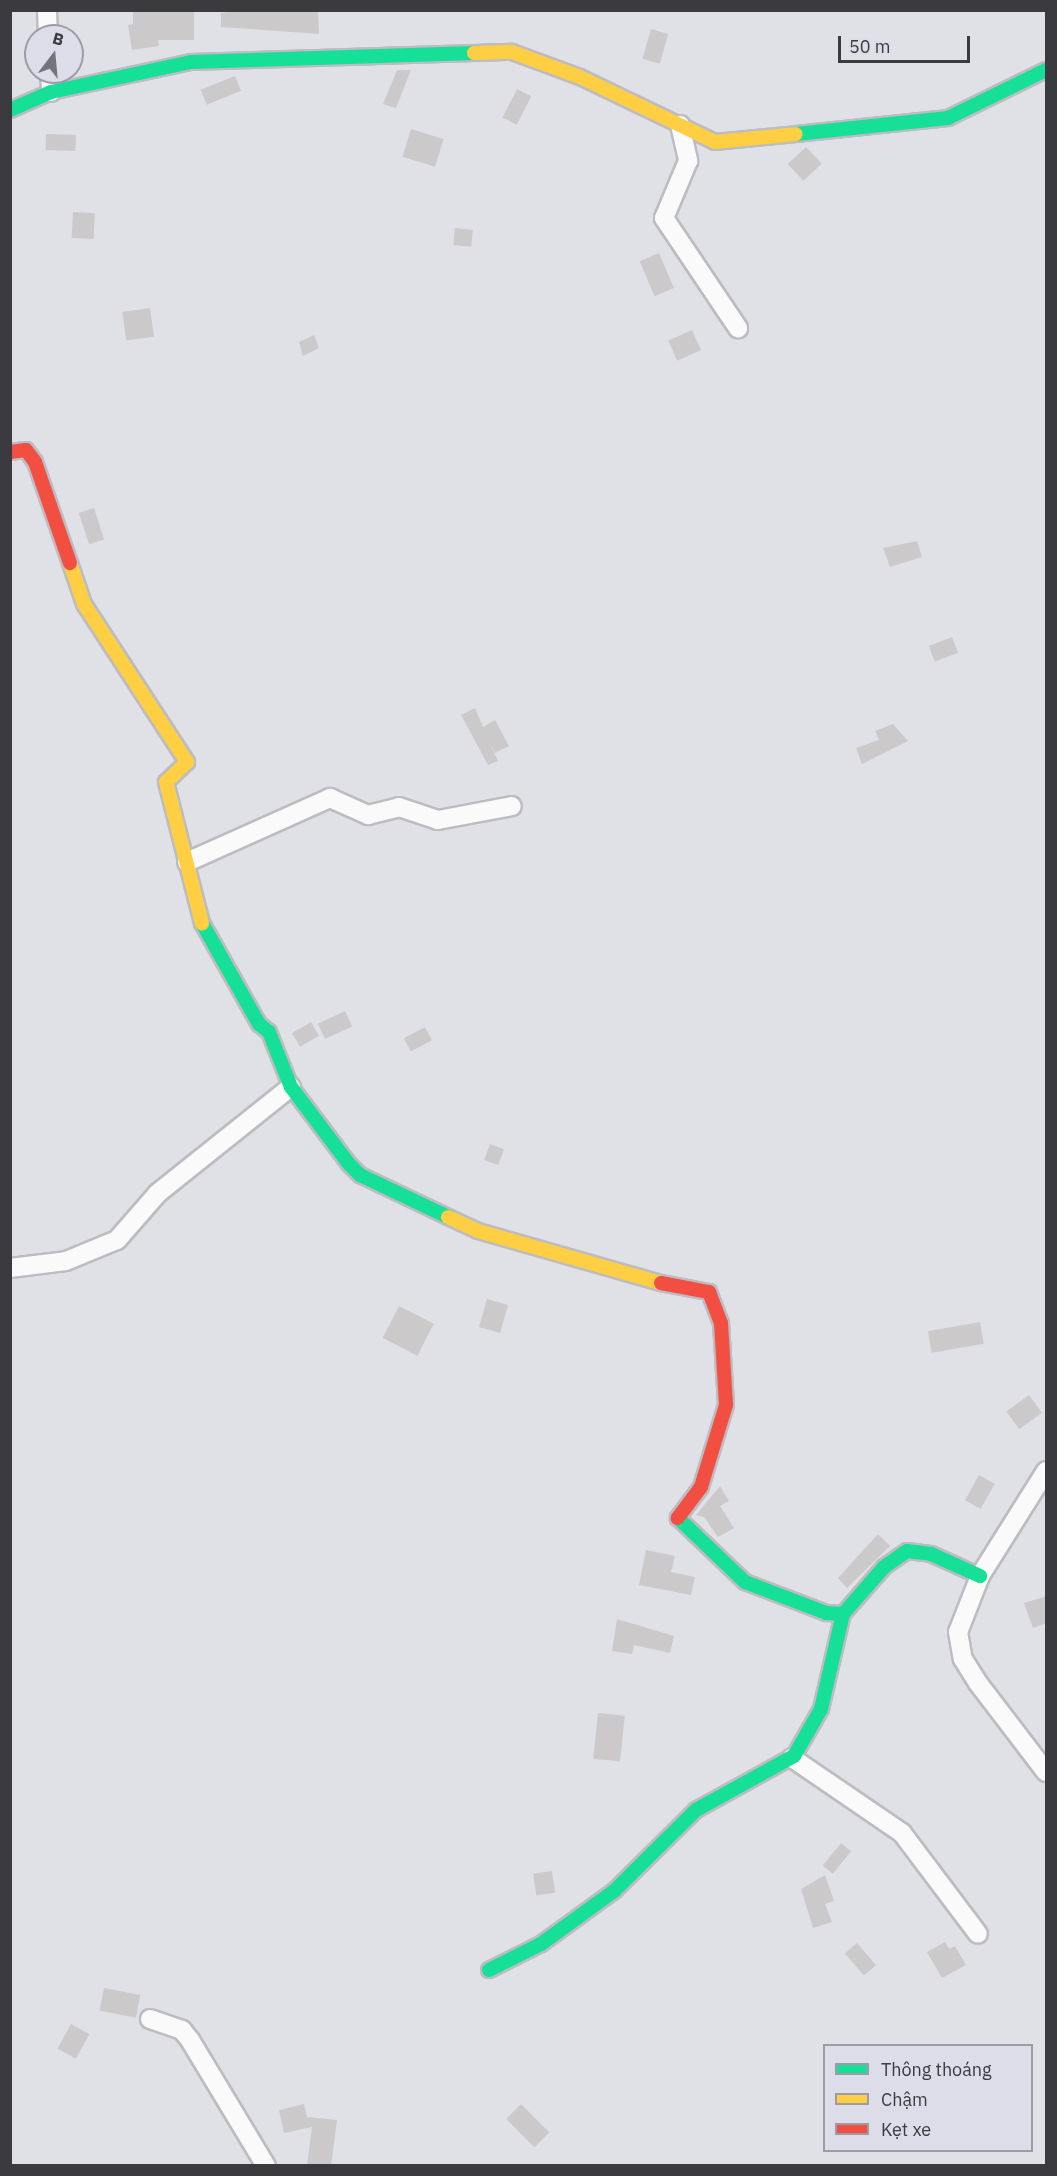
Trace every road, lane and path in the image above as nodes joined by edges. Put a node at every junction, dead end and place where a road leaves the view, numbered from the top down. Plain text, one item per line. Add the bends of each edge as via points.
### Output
1 (1047, 70) edge
2 (51, 84) edge
3 (51, 92) junction
4 (10, 110) edge
5 (680, 125) junction
6 (738, 328) dead end
7 (10, 452) edge
8 (512, 806) dead end
9 (187, 862) junction
10 (291, 1087) junction
11 (10, 1268) edge
12 (1047, 1471) edge
13 (980, 1576) junction
14 (843, 1614) junction
15 (792, 1758) junction
16 (1047, 1772) edge
17 (978, 1934) dead end
18 (489, 1970) dead end
19 (150, 2019) dead end
20 (266, 2166) edge

1 - 5 street via 948,118 715,142
2 - 3 street
3 - 4 street
3 - 5 street via 191,62 512,52 580,76
5 - 6 street via 688,161 664,218
7 - 9 street via 26,450 35,462 84,604 187,762 166,782
8 - 9 street via 438,820 399,807 368,814 330,798
9 - 10 street via 204,933 259,1024 269,1032
10 - 11 street via 158,1194 117,1240 66,1261
10 - 14 street via 349,1164 375,1183 478,1231 544,1253 709,1292 721,1323 726,1405 705,1479 678,1510 679,1523 745,1582 826,1613
12 - 13 street
13 - 14 street via 931,1554 907,1551 884,1567
13 - 16 street via 958,1632 963,1659
14 - 15 street via 821,1709
15 - 17 street via 902,1833
15 - 18 street via 684,1819 614,1891 541,1944
19 - 20 street via 182,2030

